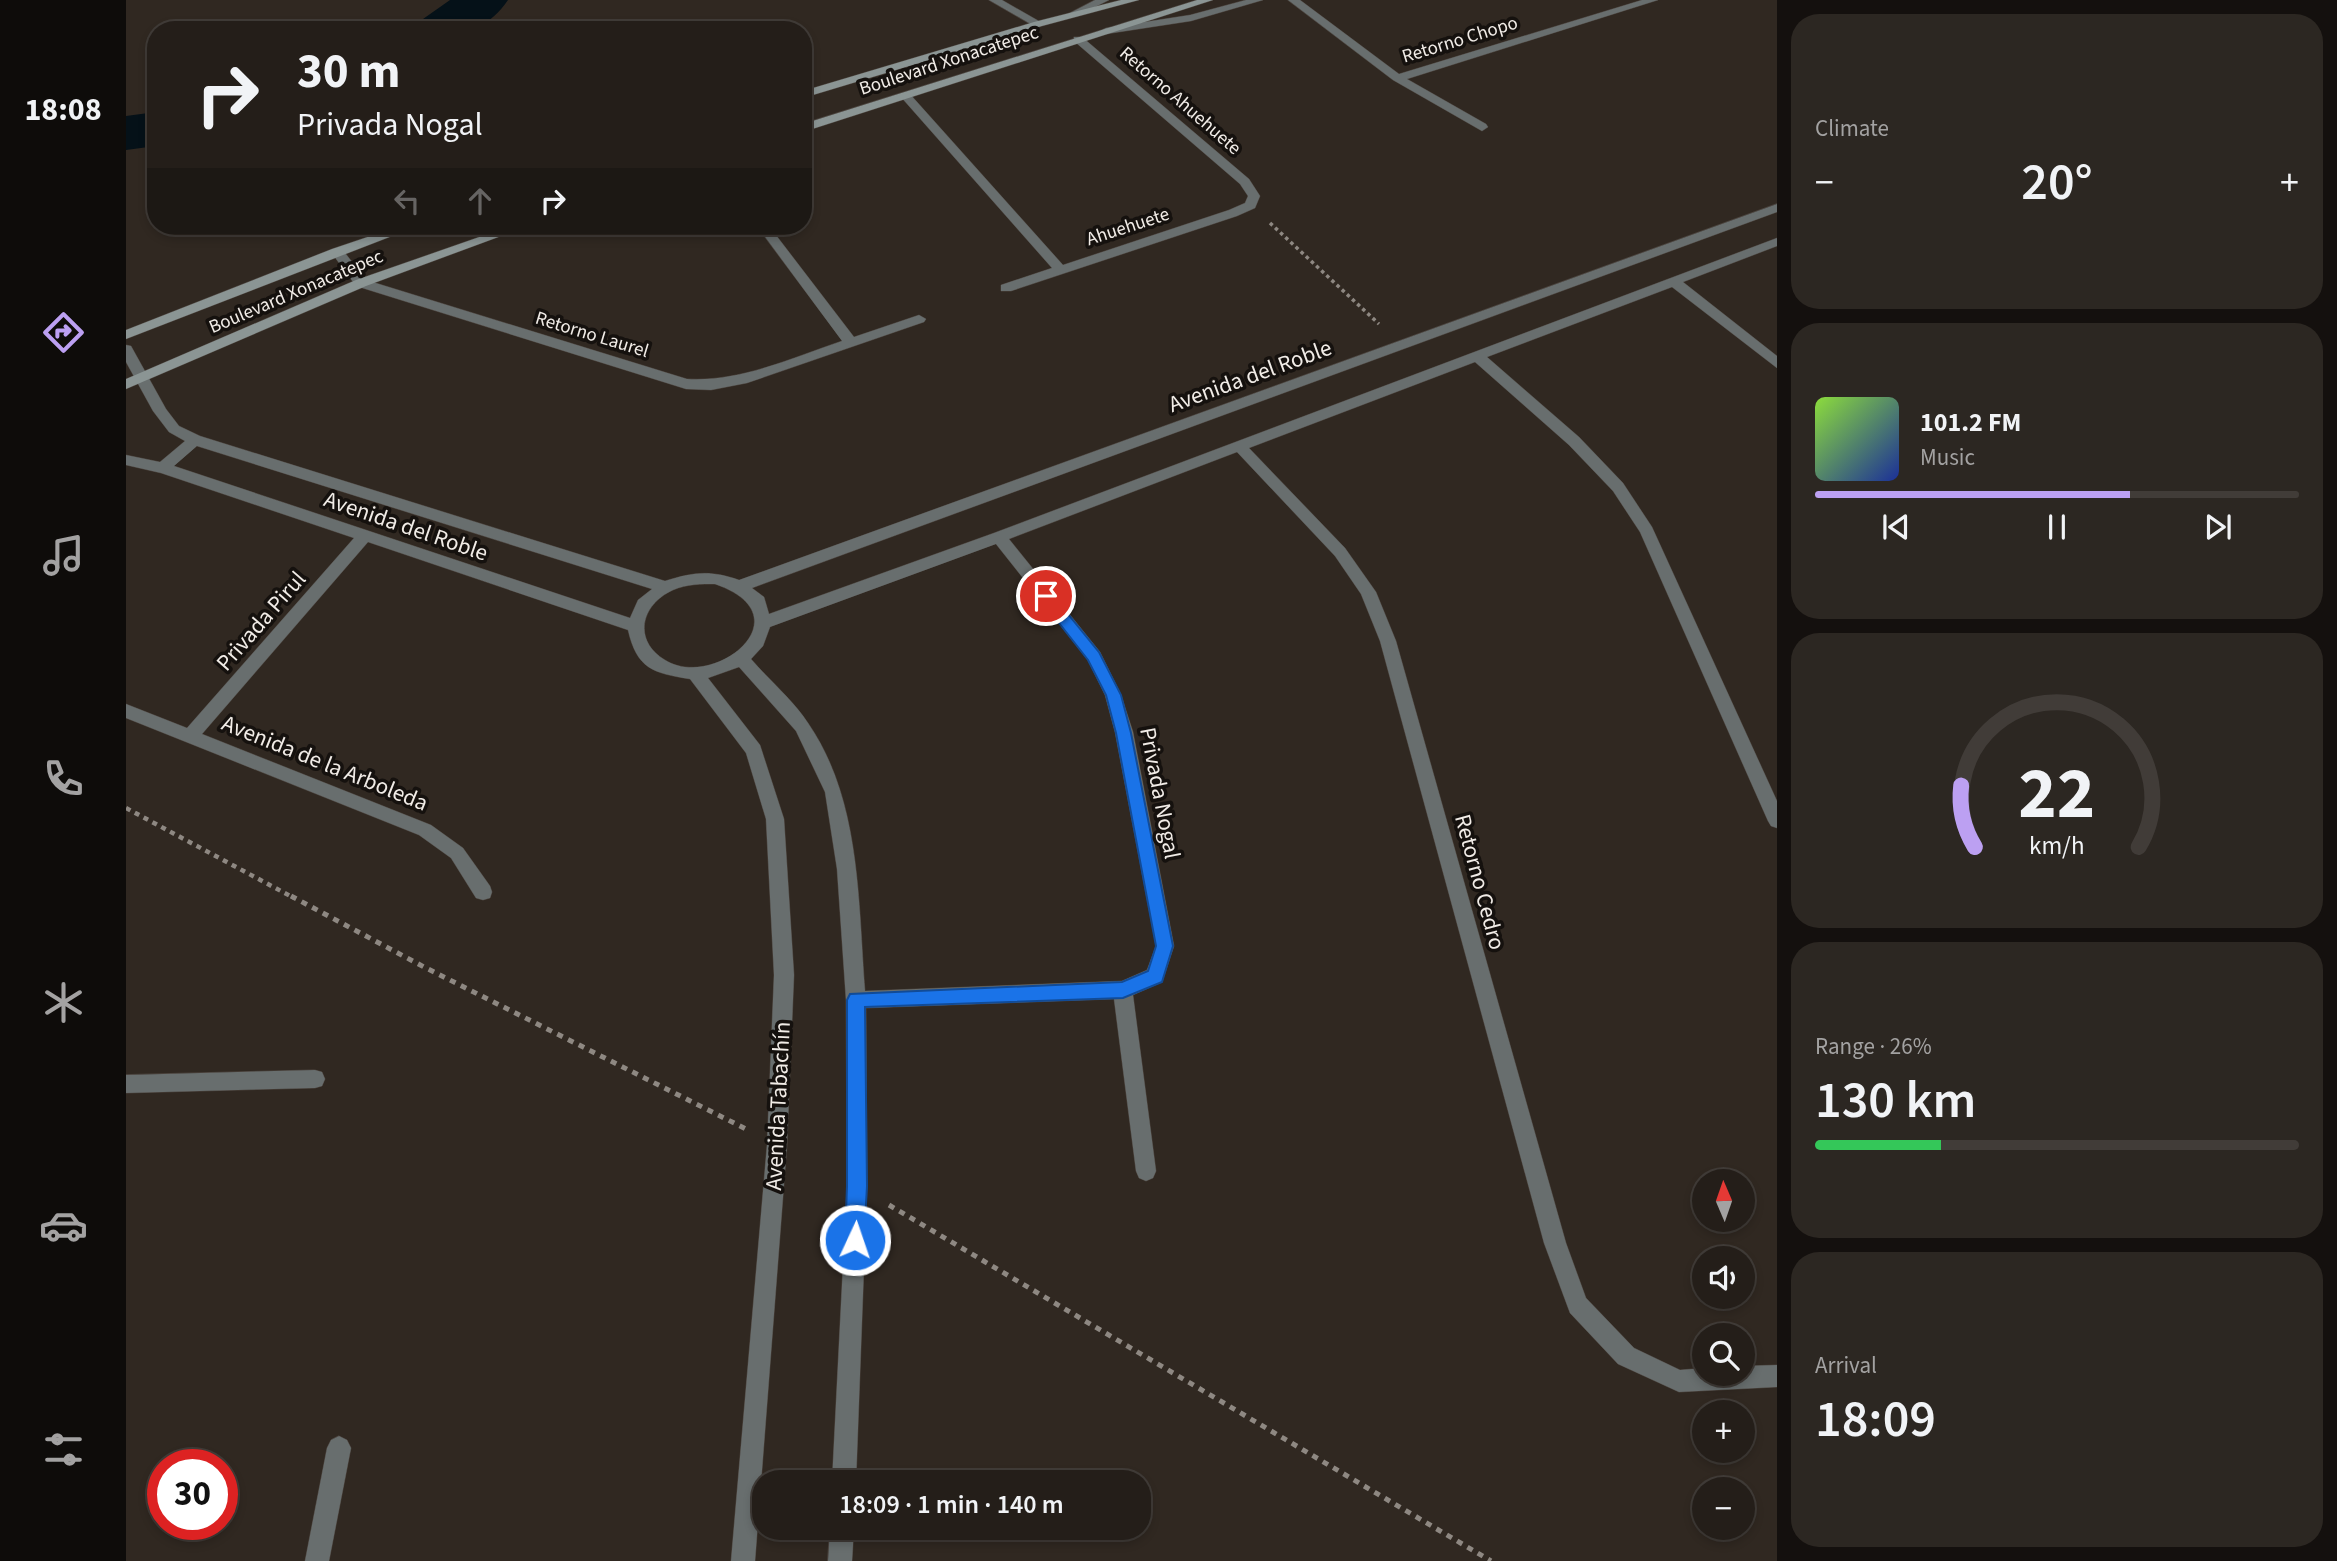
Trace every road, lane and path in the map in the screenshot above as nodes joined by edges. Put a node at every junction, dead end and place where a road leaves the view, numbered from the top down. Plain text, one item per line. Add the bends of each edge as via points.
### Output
1 (994, 0) edge
2 (1104, 0) edge
3 (1134, 0) edge
4 (1208, 0) edge
5 (1258, 0) edge
6 (1293, 0) edge
7 (1653, 0) edge
8 (1073, 14) junction
9 (1038, 24) junction
10 (1106, 31) junction
11 (1078, 39) junction
12 (1397, 78) junction
13 (812, 92) edge
14 (905, 95) junction
15 (812, 125) edge
16 (1482, 127) dead end
17 (1253, 200) junction
18 (1777, 208) edge
19 (386, 235) edge
20 (497, 235) edge
21 (770, 235) edge
22 (1777, 242) edge
23 (337, 252) junction
24 (1061, 270) junction
25 (1673, 281) junction
26 (361, 283) junction
27 (1006, 288) dead end
28 (919, 320) dead end
29 (126, 335) edge
30 (851, 343) junction
31 (1401, 345) junction
32 (126, 349) edge
33 (1477, 356) junction
34 (1777, 363) edge
35 (141, 378) junction
36 (126, 384) edge
37 (195, 440) junction
38 (1239, 446) junction
39 (126, 460) edge
40 (163, 468) junction
41 (365, 536) junction
42 (999, 537) junction
43 (739, 586) junction
44 (666, 587) junction
45 (763, 623) junction
46 (635, 626) junction
47 (741, 659) junction
48 (695, 674) junction
49 (126, 711) edge
50 (191, 735) junction
51 (1772, 799) edge
52 (126, 808) edge
53 (1777, 821) edge
54 (483, 892) dead end
55 (1123, 990) junction
56 (856, 1000) junction
57 (316, 1079) dead end
58 (126, 1084) edge
59 (777, 1144) junction
60 (1146, 1171) dead end
61 (857, 1186) junction
62 (1777, 1377) edge
63 (339, 1448) dead end
64 (845, 1470) edge
65 (841, 1540) edge
66 (317, 1561) edge
67 (743, 1561) edge
68 (840, 1561) edge
69 (1491, 1561) edge

1 - 9 street
2 - 8 street, Boulevard Xonacatepec
3 - 8 main road, Boulevard Xonacatepec
4 - 10 main road, Boulevard Xonacatepec
5 - 10 street, Boulevard Xonacatepec via 1191,18
6 - 12 street
7 - 12 street, Retorno Chopo
8 - 9 main road, Boulevard Xonacatepec
9 - 13 main road, Boulevard Xonacatepec
10 - 11 main road, Boulevard Xonacatepec
11 - 14 main road, Boulevard Xonacatepec
11 - 17 street, Retorno Ahuehuete via 1245,182
12 - 16 street
14 - 15 main road, Boulevard Xonacatepec
14 - 24 street
17 - 24 street, Ahuehuete
17 - 31 path
18 - 31 street, Avenida del Roble
19 - 23 main road, Boulevard Xonacatepec
20 - 26 main road, Boulevard Xonacatepec
21 - 30 street
22 - 25 street
23 - 26 street
23 - 29 main road, Boulevard Xonacatepec
24 - 27 street, Ahuehuete
25 - 33 street
25 - 34 street
26 - 30 street, Retorno Laurel via 686,384 742,380
26 - 35 main road, Boulevard Xonacatepec
28 - 30 street, Retorno Laurel
31 - 43 street, Avenida del Roble
32 - 35 street, Avenida del Roble
33 - 38 street
33 - 51 street via 1574,441 1626,498 1647,531
35 - 36 main road, Boulevard Xonacatepec
35 - 37 street, Avenida del Roble via 174,429
37 - 40 street
37 - 44 street, Avenida del Roble
38 - 42 street
38 - 62 street, Retorno Cedro via 1340,552 1368,592 1388,642 1555,1243 1578,1305 1626,1356 1679,1381
39 - 40 street, Avenida del Roble
40 - 41 street, Avenida del Roble
41 - 46 street, Avenida del Roble
41 - 50 street, Privada Pirul
42 - 45 street
42 - 55 street, Privada Nogal via 1094,656 1113,695 1124,733 1165,946 1155,976
43 - 44 street via 716,578 690,579
43 - 45 street via 758,601
44 - 46 street via 644,604
45 - 47 street via 757,642
46 - 48 street via 641,650 648,656 663,668
47 - 48 street
47 - 56 street via 802,727 834,792 846,869
48 - 59 street, Avenida Tabachín via 754,750 775,819 784,975
49 - 50 street, Avenida de la Arboleda
50 - 54 street, Avenida de la Arboleda via 425,830 457,853
51 - 53 street
52 - 59 path via 424,967
55 - 56 street, Privada Nogal
55 - 60 street
56 - 61 street
57 - 58 street
59 - 67 street, Avenida Tabachín
61 - 64 street
61 - 69 path
63 - 66 street
65 - 68 street

